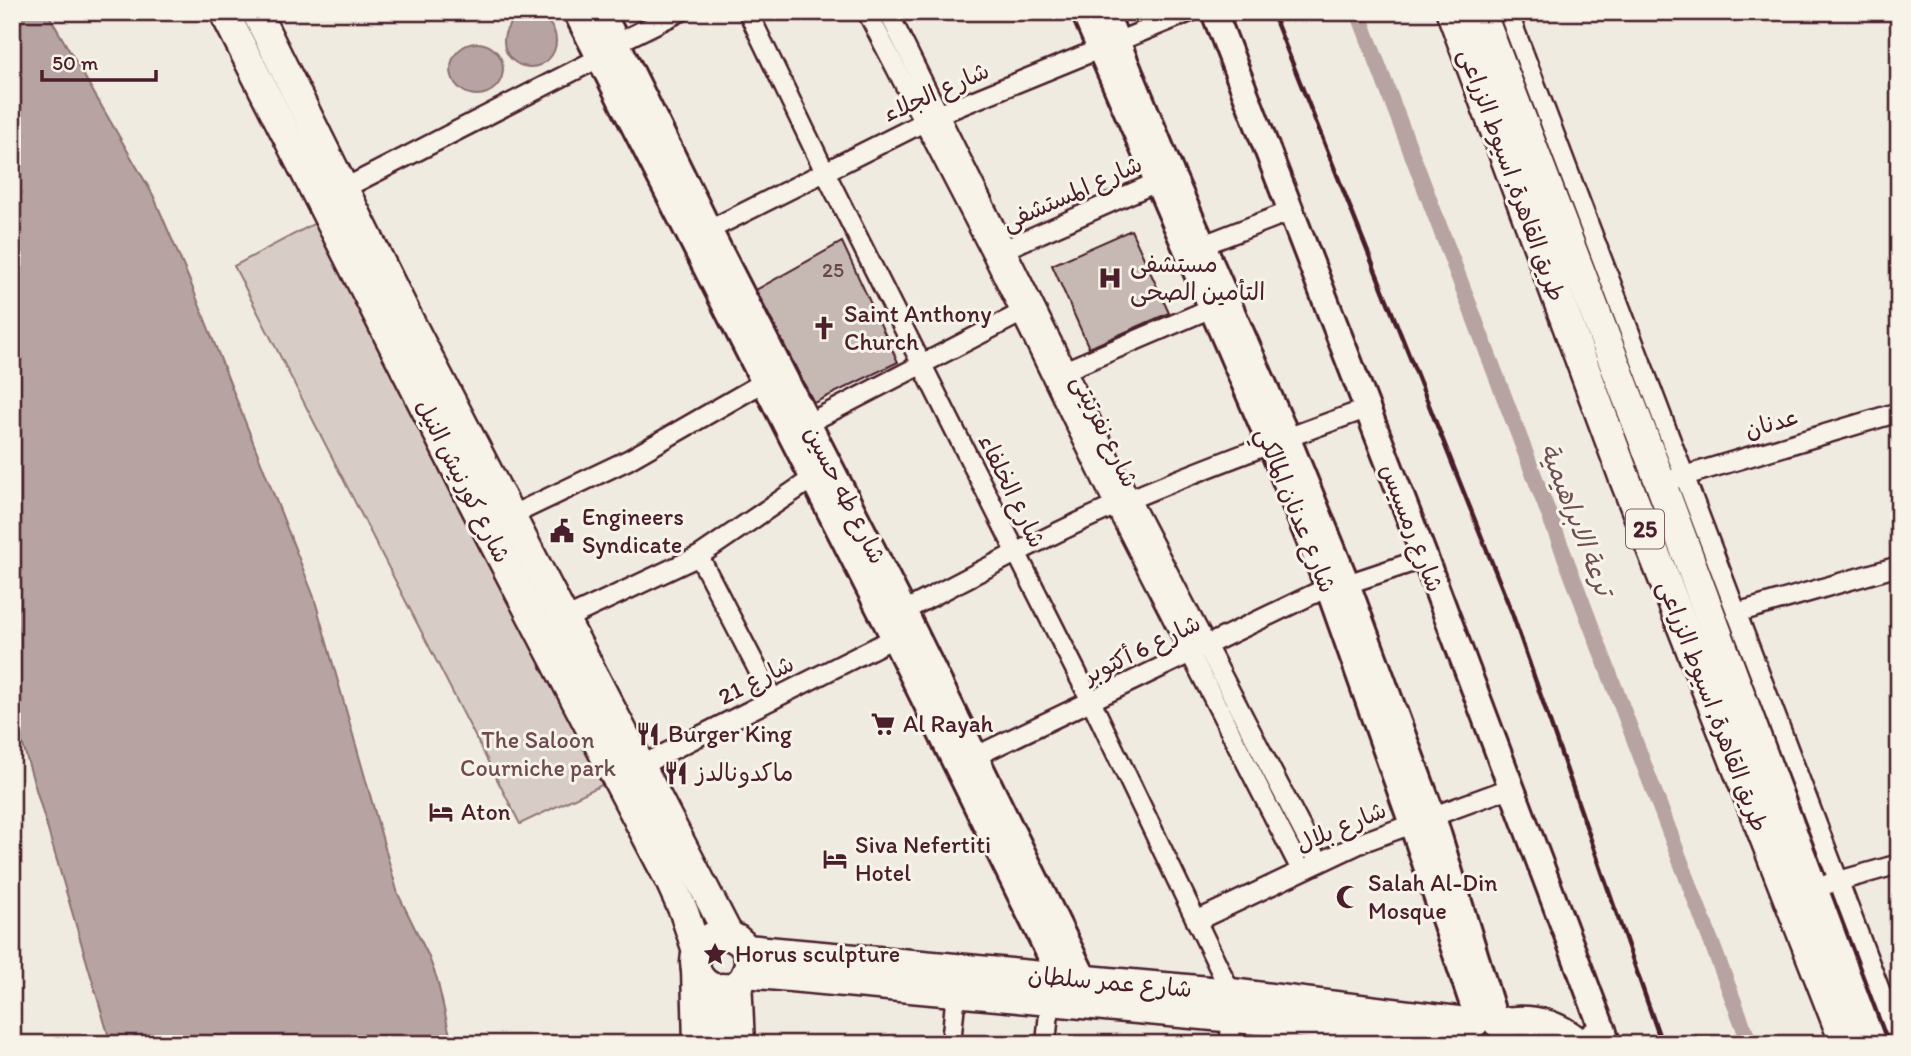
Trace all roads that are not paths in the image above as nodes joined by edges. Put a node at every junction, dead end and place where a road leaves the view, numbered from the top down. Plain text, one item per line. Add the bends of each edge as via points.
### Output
1 (224, 12) edge
2 (256, 12) edge
3 (576, 12) edge
4 (602, 12) edge
5 (680, 12) edge
6 (867, 12) edge
7 (888, 12) edge
8 (1084, 12) edge
9 (1105, 12) edge
10 (1190, 12) edge
11 (1214, 12) edge
12 (1451, 12) edge
13 (1480, 12) edge
14 (1508, 12) edge
15 (755, 14) edge
16 (1109, 46) junction
17 (608, 50) junction
18 (932, 118) junction
19 (824, 172) junction
20 (1165, 179) junction
21 (345, 188) junction
22 (1291, 211) junction
23 (709, 230) junction
24 (1195, 248) junction
25 (999, 251) junction
26 (1219, 305) junction
27 (1021, 313) junction
28 (922, 364) junction
29 (1059, 373) junction
30 (764, 382) junction
31 (1366, 409) junction
32 (1899, 412) edge
33 (799, 428) junction
34 (1279, 440) junction
35 (1666, 476) junction
36 (813, 478) junction
37 (1625, 479) junction
38 (1123, 503) junction
39 (498, 522) junction
40 (1016, 553) junction
41 (699, 556) junction
42 (1425, 558) junction
43 (1899, 566) edge
44 (1337, 585) junction
45 (904, 611) junction
46 (1736, 613) junction
47 (565, 619) junction
48 (894, 638) junction
49 (1199, 649) junction
50 (773, 699) junction
51 (1091, 701) junction
52 (976, 755) junction
53 (640, 766) junction
54 (1510, 788) junction
55 (1422, 821) junction
56 (1318, 862) junction
57 (1899, 864) edge
58 (1301, 870) junction
59 (1825, 885) junction
60 (1196, 920) junction
61 (696, 960) junction
62 (737, 965) junction
63 (1063, 973) junction
64 (956, 991) junction
65 (1231, 1018) edge
66 (1483, 1031) edge
67 (1332, 1035) edge
68 (1899, 1040) edge
69 (1594, 1041) edge
70 (1851, 1042) edge
71 (698, 1044) edge
72 (725, 1044) edge
73 (745, 1044) edge
74 (951, 1044) edge
75 (1046, 1044) edge

1 - 39 main road, شارع كورنيش النيل
2 - 21 main road, شارع كورنيش النيل
3 - 17 main road, شارع طه حسين
4 - 17 main road, شارع طه حسين
5 - 17 street
6 - 18 street, شارع نفرتيتى
7 - 18 street, شارع نفرتيتى
8 - 16 main road, شارع عدنان المالكي
9 - 16 main road, شارع عدنان المالكي
10 - 16 street, شارع الجلاء
11 - 22 main road, شارع رمسيس
12 - 37 highway, طريق القاهرة, اسيوط الزراعى / 25
13 - 35 highway, طريق القاهرة, اسيوط الزراعى / 25
14 - 35 street, طريق القاهرة, اسيوط الزراعى
15 - 19 street, شارع الخلفاء
16 - 18 street, شارع الجلاء
16 - 20 main road, شارع عدنان المالكي
17 - 21 street
17 - 23 main road, شارع طه حسين
17 - 30 main road, شارع طه حسين
18 - 19 street, شارع الجلاء
18 - 25 street, شارع نفرتيتى
19 - 23 street, شارع الجلاء
19 - 28 street, شارع الخلفاء
20 - 24 main road, شارع عدنان المالكي
20 - 25 street, شارع المستشفى
21 - 39 main road, شارع كورنيش النيل
22 - 24 street
22 - 31 main road, شارع رمسيس
23 - 33 main road, شارع طه حسين
24 - 26 main road, شارع عدنان المالكي
25 - 27 street, شارع نفرتيتى
25 - 29 street, شارع نفرتيتى
26 - 29 street
26 - 34 main road, شارع عدنان المالكي
27 - 28 street
27 - 29 street, شارع نفرتيتى
28 - 33 street
28 - 40 street, شارع الخلفاء
29 - 38 street, شارع نفرتيتى
30 - 33 main road, شارع طه حسين
30 - 39 street via 628,460
31 - 34 street
31 - 42 main road, شارع رمسيس
32 - 35 street, عدنان
33 - 36 main road, شارع طه حسين
33 - 45 main road, شارع طه حسين
34 - 38 street
34 - 44 main road, شارع عدنان المالكي
35 - 37 highway
35 - 46 street, طريق القاهرة, اسيوط الزراعى
35 - 59 highway, طريق القاهرة, اسيوط الزراعى / 25
36 - 41 street
36 - 48 main road, شارع طه حسين
37 - 70 highway, طريق القاهرة, اسيوط الزراعى / 25
38 - 40 street
38 - 49 street, شارع نفرتيتى
39 - 47 main road, شارع كورنيش النيل
39 - 61 main road, شارع كورنيش النيل via 684,912
40 - 45 street
40 - 51 street, شارع الخلفاء
41 - 47 street
41 - 50 street
42 - 44 street, شارع 6 أكتوبر
42 - 54 main road, شارع رمسيس
43 - 46 street
44 - 49 street, شارع 6 أكتوبر
44 - 55 main road, شارع عدنان المالكي
45 - 52 main road, شارع طه حسين
46 - 59 street, طريق القاهرة, اسيوط الزراعى
47 - 53 main road, شارع كورنيش النيل
48 - 50 street, شارع 21
48 - 63 main road, شارع طه حسين
49 - 51 street, شارع 6 أكتوبر
49 - 56 street, شارع نفرتيتى
49 - 58 street, شارع نفرتيتى
50 - 53 street, شارع 21
51 - 52 street, شارع 6 أكتوبر
51 - 60 street, شارع الخلفاء
52 - 63 main road, شارع طه حسين
53 - 62 main road, شارع كورنيش النيل
54 - 55 street, شارع بلال
54 - 69 main road, شارع رمسيس
55 - 56 street, شارع بلال
55 - 66 main road, شارع عدنان المالكي
56 - 58 street, شارع بلال
57 - 59 street
58 - 60 street, شارع بلال
59 - 68 street, طريق القاهرة, اسيوط الزراعى
59 - 70 highway, طريق القاهرة, اسيوط الزراعى / 25
60 - 65 street, شارع الخلفاء
61 - 62 main road via 709,985
61 - 62 main road via 710,937
61 - 71 main road, شارع كورنيش النيل
62 - 63 main road, شارع عمر سلطان
62 - 64 main road, شارع عمر سلطان
62 - 72 main road, شارع كورنيش النيل
62 - 73 street
63 - 64 main road, شارع عمر سلطان
63 - 65 main road, شارع عمر سلطان
63 - 65 main road, شارع عمر سلطان
63 - 75 street
64 - 74 street
65 - 66 main road, شارع عمر سلطان
65 - 67 main road, شارع عمر سلطان
66 - 67 main road, شارع عمر سلطان
66 - 69 main road via 1515,1020 1542,1022

